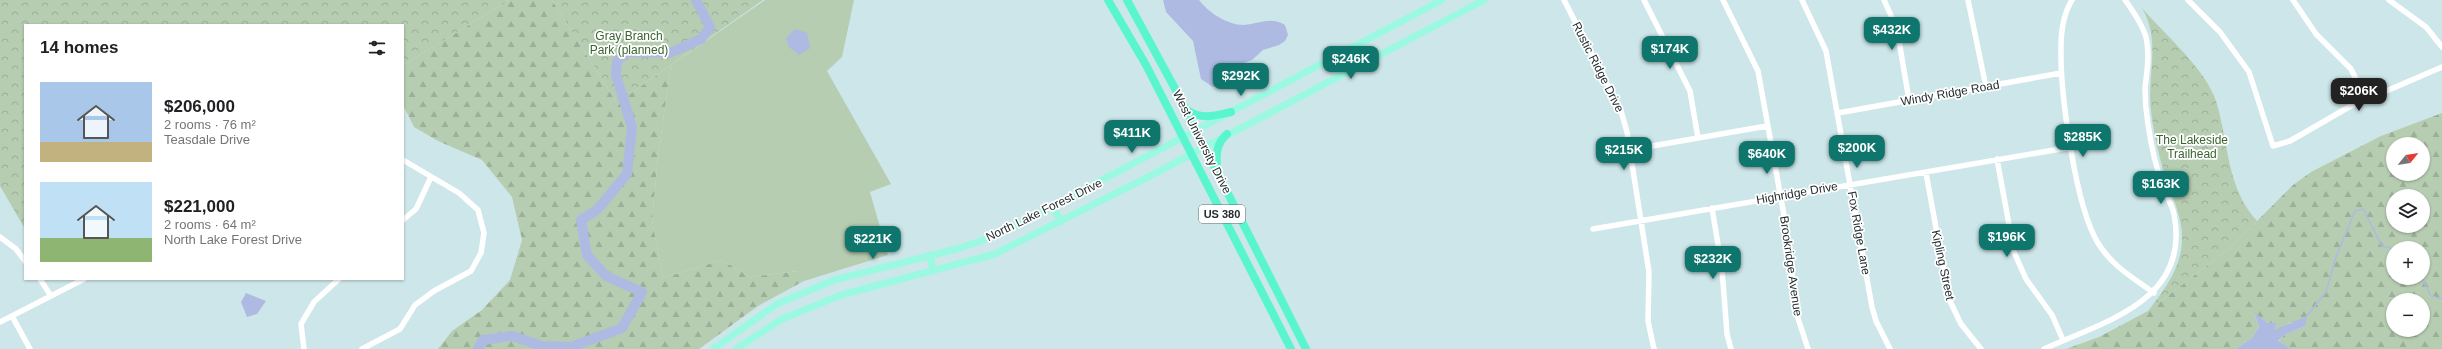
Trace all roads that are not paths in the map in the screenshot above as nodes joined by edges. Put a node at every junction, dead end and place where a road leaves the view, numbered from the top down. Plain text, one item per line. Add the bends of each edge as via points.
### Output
1 (1108, 0) edge
2 (1127, 0) edge
3 (1442, 0) edge
4 (1484, 0) edge
5 (1564, 0) edge
6 (1644, 0) edge
7 (1723, 0) edge
8 (1802, 0) edge
9 (1884, 0) edge
10 (1968, 0) edge
11 (2125, 0) edge
12 (2188, 0) edge
13 (2293, 0) edge
14 (2389, 0) edge
15 (2070, 1) edge
16 (2442, 47) edge
17 (2442, 67) edge
18 (2061, 74) junction
19 (1986, 87) junction
20 (2366, 99) junction
21 (1909, 100) junction
22 (1186, 109) junction
23 (1231, 112) junction
24 (1838, 113) junction
25 (1767, 126) junction
26 (1196, 131) junction
27 (1226, 134) junction
28 (1184, 138) junction
29 (1698, 138) junction
30 (1204, 146) junction
31 (2072, 147) junction
32 (1629, 150) junction
33 (1192, 153) junction
34 (1997, 159) junction
35 (404, 161) edge
36 (1926, 172) junction
37 (1218, 174) junction
38 (431, 177) junction
39 (1851, 184) junction
40 (1780, 196) junction
41 (1053, 207) junction
42 (1712, 208) junction
43 (404, 219) edge
44 (1642, 220) junction
45 (1061, 222) junction
46 (1593, 229) dead end
47 (0, 237) edge
48 (930, 255) junction
49 (24, 260) edge
50 (1266, 268) junction
51 (933, 271) junction
52 (1253, 274) junction
53 (41, 280) edge
54 (82, 280) edge
55 (338, 280) edge
56 (2154, 292) junction
57 (51, 296) junction
58 (12, 316) junction
59 (0, 322) edge
60 (2063, 340) junction
61 (715, 348) edge
62 (30, 349) edge
63 (304, 349) edge
64 (362, 349) edge
65 (736, 349) edge
66 (1291, 349) edge
67 (1306, 349) edge
68 (1654, 349) edge
69 (1731, 349) edge
70 (1808, 349) edge
71 (1890, 349) edge
72 (1981, 349) edge
73 (2044, 349) edge

1 - 28 highway, West University Drive / US 380
2 - 22 highway, West University Drive / US 380
3 - 23 main road, North Lake Forest Drive
4 - 27 main road, North Lake Forest Drive
5 - 32 street, Rustic Ridge Drive via 1621,110
6 - 29 street via 1690,91
7 - 25 street, Brookridge Avenue via 1758,71
8 - 24 street, Fox Ridge Lane via 1826,51
9 - 21 street via 1896,29
10 - 19 street
11 - 56 street via 2146,37 2149,60 2145,89 2148,126 2156,163 2174,212 2177,234 2173,257
12 - 20 street via 2220,32 2250,72 2273,146 2290,140
13 - 20 street via 2316,34 2351,69
14 - 16 street via 2426,27
15 - 18 street via 2062,32
17 - 20 street
18 - 19 street, Windy Ridge Road
18 - 31 street
19 - 21 street, Windy Ridge Road
21 - 24 street, Windy Ridge Road
22 - 23 highway via 1196,116 1207,118
22 - 26 highway, West University Drive / US 380
23 - 26 main road, North Lake Forest Drive
24 - 39 street, Fox Ridge Lane
25 - 29 street
25 - 40 street, Brookridge Avenue
26 - 28 main road, North Lake Forest Drive
26 - 30 highway, West University Drive / US 380
27 - 30 main road, North Lake Forest Drive
27 - 37 highway via 1216,151
28 - 33 highway, West University Drive / US 380
28 - 41 main road, North Lake Forest Drive
29 - 32 street
30 - 33 main road, North Lake Forest Drive
30 - 37 highway, West University Drive / US 380
31 - 34 street, Highridge Drive
31 - 56 street via 2084,211 2097,242 2108,258
32 - 44 street, Rustic Ridge Drive
33 - 45 main road, North Lake Forest Drive
33 - 52 highway, West University Drive / US 380
34 - 36 street, Highridge Drive
34 - 60 street via 2014,252 2019,265 2052,315
35 - 38 street
36 - 39 street, Highridge Drive
36 - 72 street, Kipling Street via 1949,299 1961,324
37 - 50 highway, West University Drive / US 380
38 - 43 street via 416,209
38 - 64 street via 459,193 478,210 484,233 481,253 470,271 415,305 400,329
39 - 40 street, Highridge Drive
39 - 71 street, Fox Ridge Lane via 1872,307
40 - 42 street, Highridge Drive
40 - 70 street, Brookridge Avenue via 1797,315
41 - 45 main road
41 - 48 main road, North Lake Forest Drive via 998,235
42 - 44 street, Highridge Drive
42 - 69 street
44 - 46 street, Highridge Drive
44 - 68 street, Rustic Ridge Drive via 1649,272 1648,321
45 - 51 main road, North Lake Forest Drive via 995,254
47 - 49 street via 16,249
48 - 51 main road
48 - 61 main road, North Lake Forest Drive via 834,280 777,304
50 - 52 highway
50 - 67 highway, West University Drive / US 380
51 - 65 main road, North Lake Forest Drive via 841,295 782,319
52 - 66 highway, West University Drive / US 380
53 - 57 street
54 - 57 street
55 - 63 street via 314,302 301,324
56 - 60 street via 2138,306 2117,318
57 - 58 street
58 - 59 street
58 - 62 street
60 - 73 street

